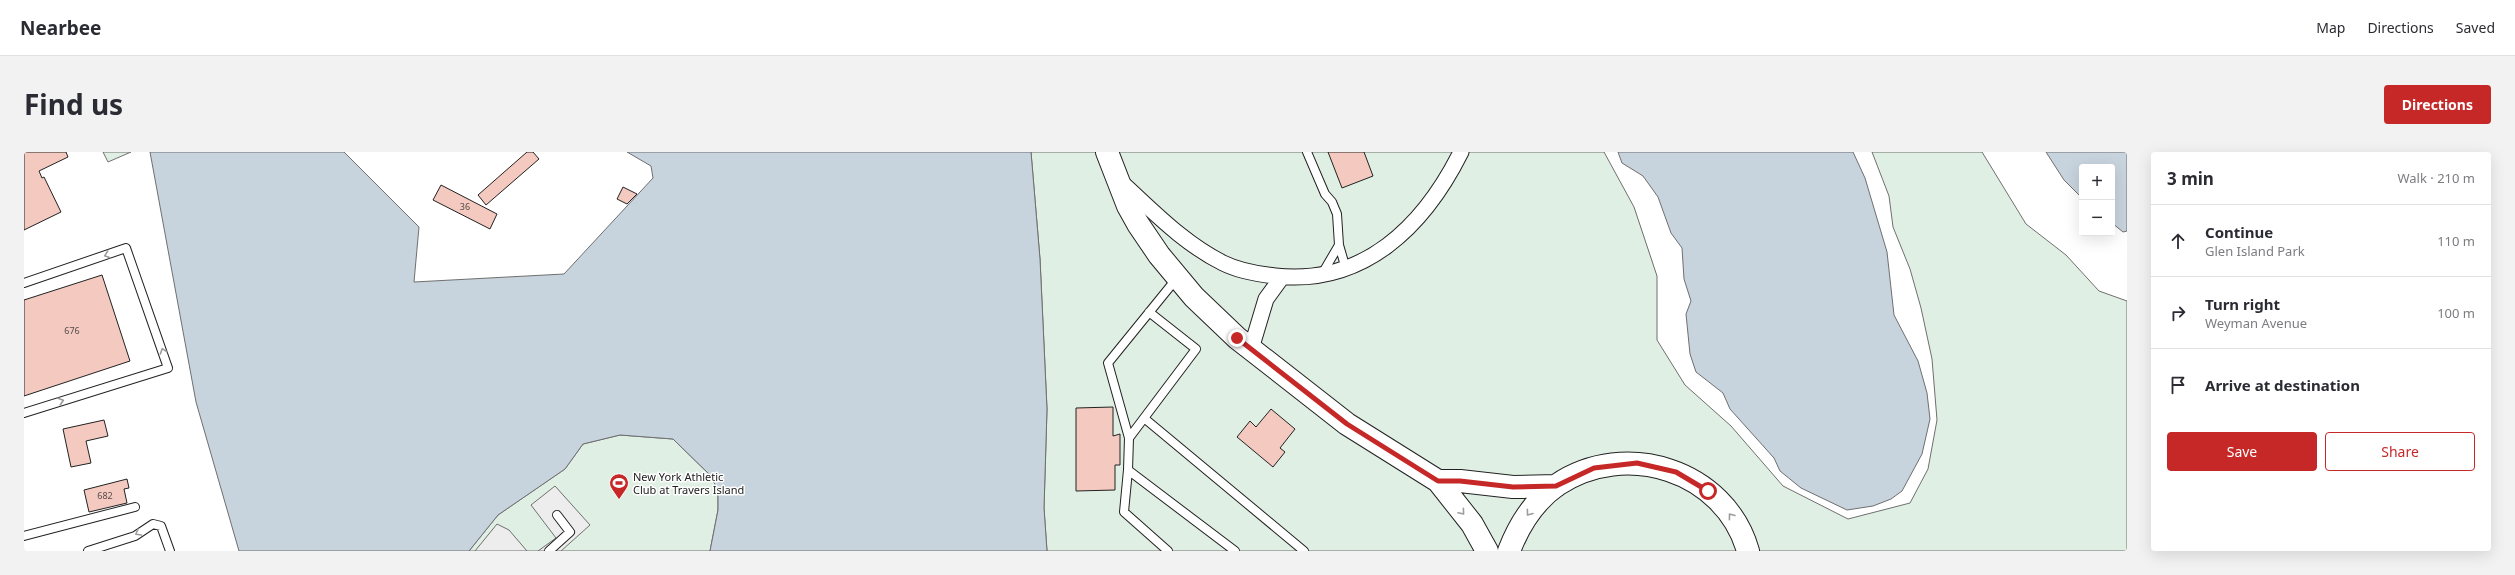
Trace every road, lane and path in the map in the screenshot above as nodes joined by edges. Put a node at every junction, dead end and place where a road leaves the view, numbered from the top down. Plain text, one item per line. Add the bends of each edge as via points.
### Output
1 (1107, 152) edge
2 (1307, 152) edge
3 (1460, 152) edge
4 (1117, 179) junction
5 (1339, 245) junction
6 (1346, 269) junction
7 (1322, 274) junction
8 (1282, 277) junction
9 (1177, 278) junction
10 (24, 283) edge
11 (1149, 312) junction
12 (1252, 349) junction
13 (24, 413) edge
14 (1144, 418) junction
15 (1129, 438) junction
16 (1128, 470) junction
17 (1438, 481) junction
18 (1556, 486) junction
19 (135, 507) dead end
20 (557, 516) dead end
21 (24, 536) edge
22 (88, 551) edge
23 (170, 551) edge
24 (549, 551) edge
25 (1168, 551) edge
26 (1235, 551) edge
27 (1304, 551) edge
28 (1487, 551) edge
29 (1509, 551) edge
30 (1748, 551) edge

1 - 4 street
2 - 5 lane via 1325,194 1337,214
3 - 6 street via 1441,186 1410,227 1378,254
4 - 8 street via 1171,228 1214,258 1240,269
4 - 9 street via 1135,218
5 - 6 lane
5 - 7 lane
6 - 7 street
7 - 8 street
8 - 12 street via 1266,299
9 - 11 lane
9 - 12 street
13 -> 10 lane via 168,368 126,248
11 - 14 lane via 1196,349
11 - 15 lane via 1108,363
12 - 17 street via 1347,424
14 - 15 lane
14 - 27 lane
15 - 16 lane
16 - 25 lane via 1124,512
16 - 26 lane
17 - 18 street via 1513,487
17 -> 28 street via 1472,524
18 -> 29 street via 1523,520
30 -> 18 street via 1736,523 1719,501 1697,482 1676,472 1637,463 1611,464 1576,474
19 - 21 lane
20 - 24 lane via 570,532
23 -> 22 lane via 161,526 153,524 135,536

